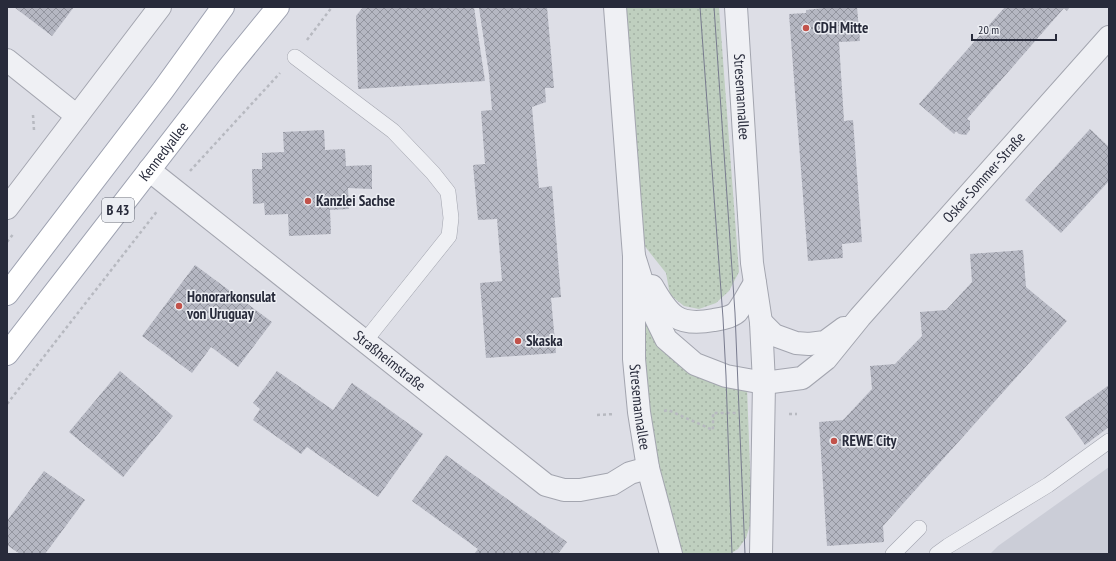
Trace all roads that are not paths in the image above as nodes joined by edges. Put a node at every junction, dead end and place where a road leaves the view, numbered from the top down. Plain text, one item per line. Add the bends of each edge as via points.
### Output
1 (160, 7) edge
2 (223, 7) edge
3 (278, 7) edge
4 (615, 7) edge
5 (736, 7) edge
6 (1109, 37) edge
7 (294, 57) dead end
8 (7, 60) edge
9 (77, 116) junction
10 (149, 170) junction
11 (7, 208) edge
12 (634, 256) junction
13 (755, 283) junction
14 (7, 294) edge
15 (860, 317) junction
16 (761, 322) junction
17 (365, 341) junction
18 (7, 354) edge
19 (764, 383) junction
20 (1109, 441) edge
21 (648, 468) junction
22 (919, 528) dead end
23 (671, 554) edge
24 (761, 554) edge
25 (893, 554) edge
26 (937, 554) edge

1 - 9 street
2 - 14 main road, B 43
3 - 10 main road, Kennedyallee / B 43
4 - 12 street, Stresemannallee
5 - 13 street, Stresemannallee
6 - 15 street, Oskar-Sommer-Straße
7 - 17 lane via 392,131 448,192 450,236
8 - 9 street
9 - 11 street
10 - 17 street, Straßheimstraße
10 - 18 main road, Kennedyallee / B 43
12 - 13 street, Stresemannallee via 664,306 679,320 700,323 735,314
12 - 19 street, Stresemannallee via 648,304 666,339 695,364 726,376
12 - 21 street, Stresemannallee via 634,359
13 - 16 street, Stresemannallee
15 - 16 street, Oskar-Sommer-Straße via 825,342 809,344 796,343 774,335
15 - 19 street, Oskar-Sommer-Straße via 826,359 802,378
16 - 19 street, Stresemannallee
17 - 21 street, Straßheimstraße via 546,485 564,490 580,490 612,484 630,473
19 - 24 street, Stresemannallee
20 - 26 lane via 1048,485
21 - 23 street, Stresemannallee
22 - 25 lane

